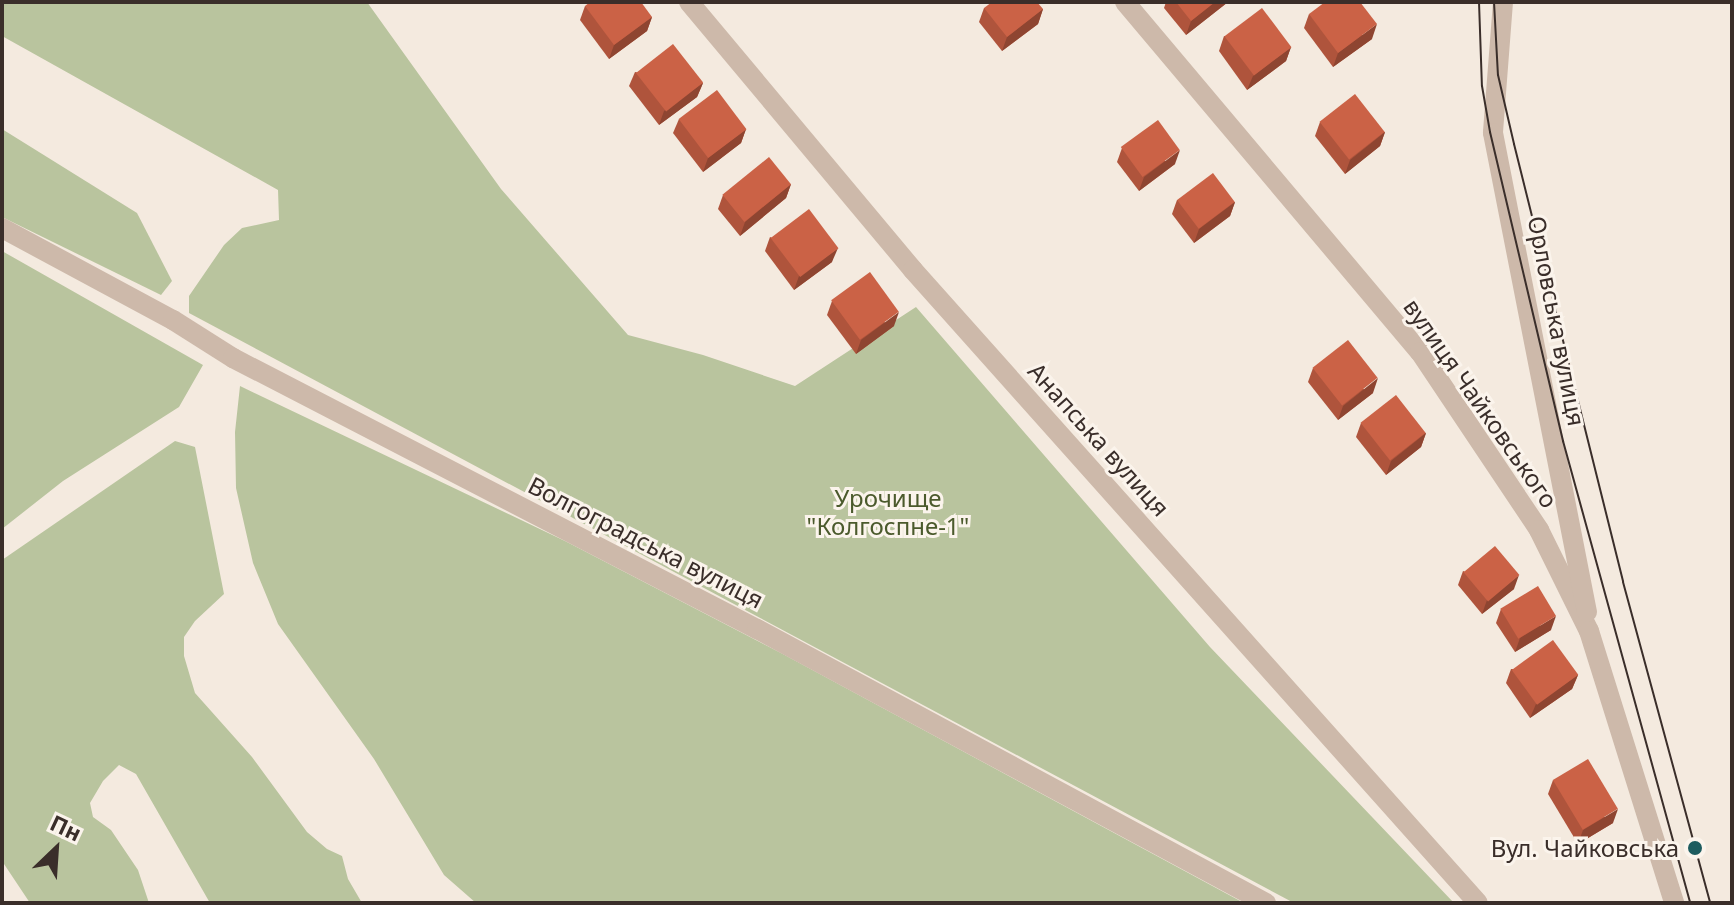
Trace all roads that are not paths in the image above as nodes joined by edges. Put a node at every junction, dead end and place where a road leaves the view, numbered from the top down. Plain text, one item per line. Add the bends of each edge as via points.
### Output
1 (689, 2) edge
2 (1125, 2) edge
3 (1503, 2) edge
4 (2, 228) edge
5 (1594, 648) junction
6 (1266, 903) edge
7 (1478, 903) edge
8 (1674, 903) edge

1 - 7 street, Анапська вулиця via 913,270
2 - 5 street, вулиця Чайковського via 1420,352 1539,530
3 - 5 street, Орловська вулиця via 1493,133
4 - 6 street, Волгоградська вулиця via 233,358 757,629
5 - 8 street, вулиця Чайковського

